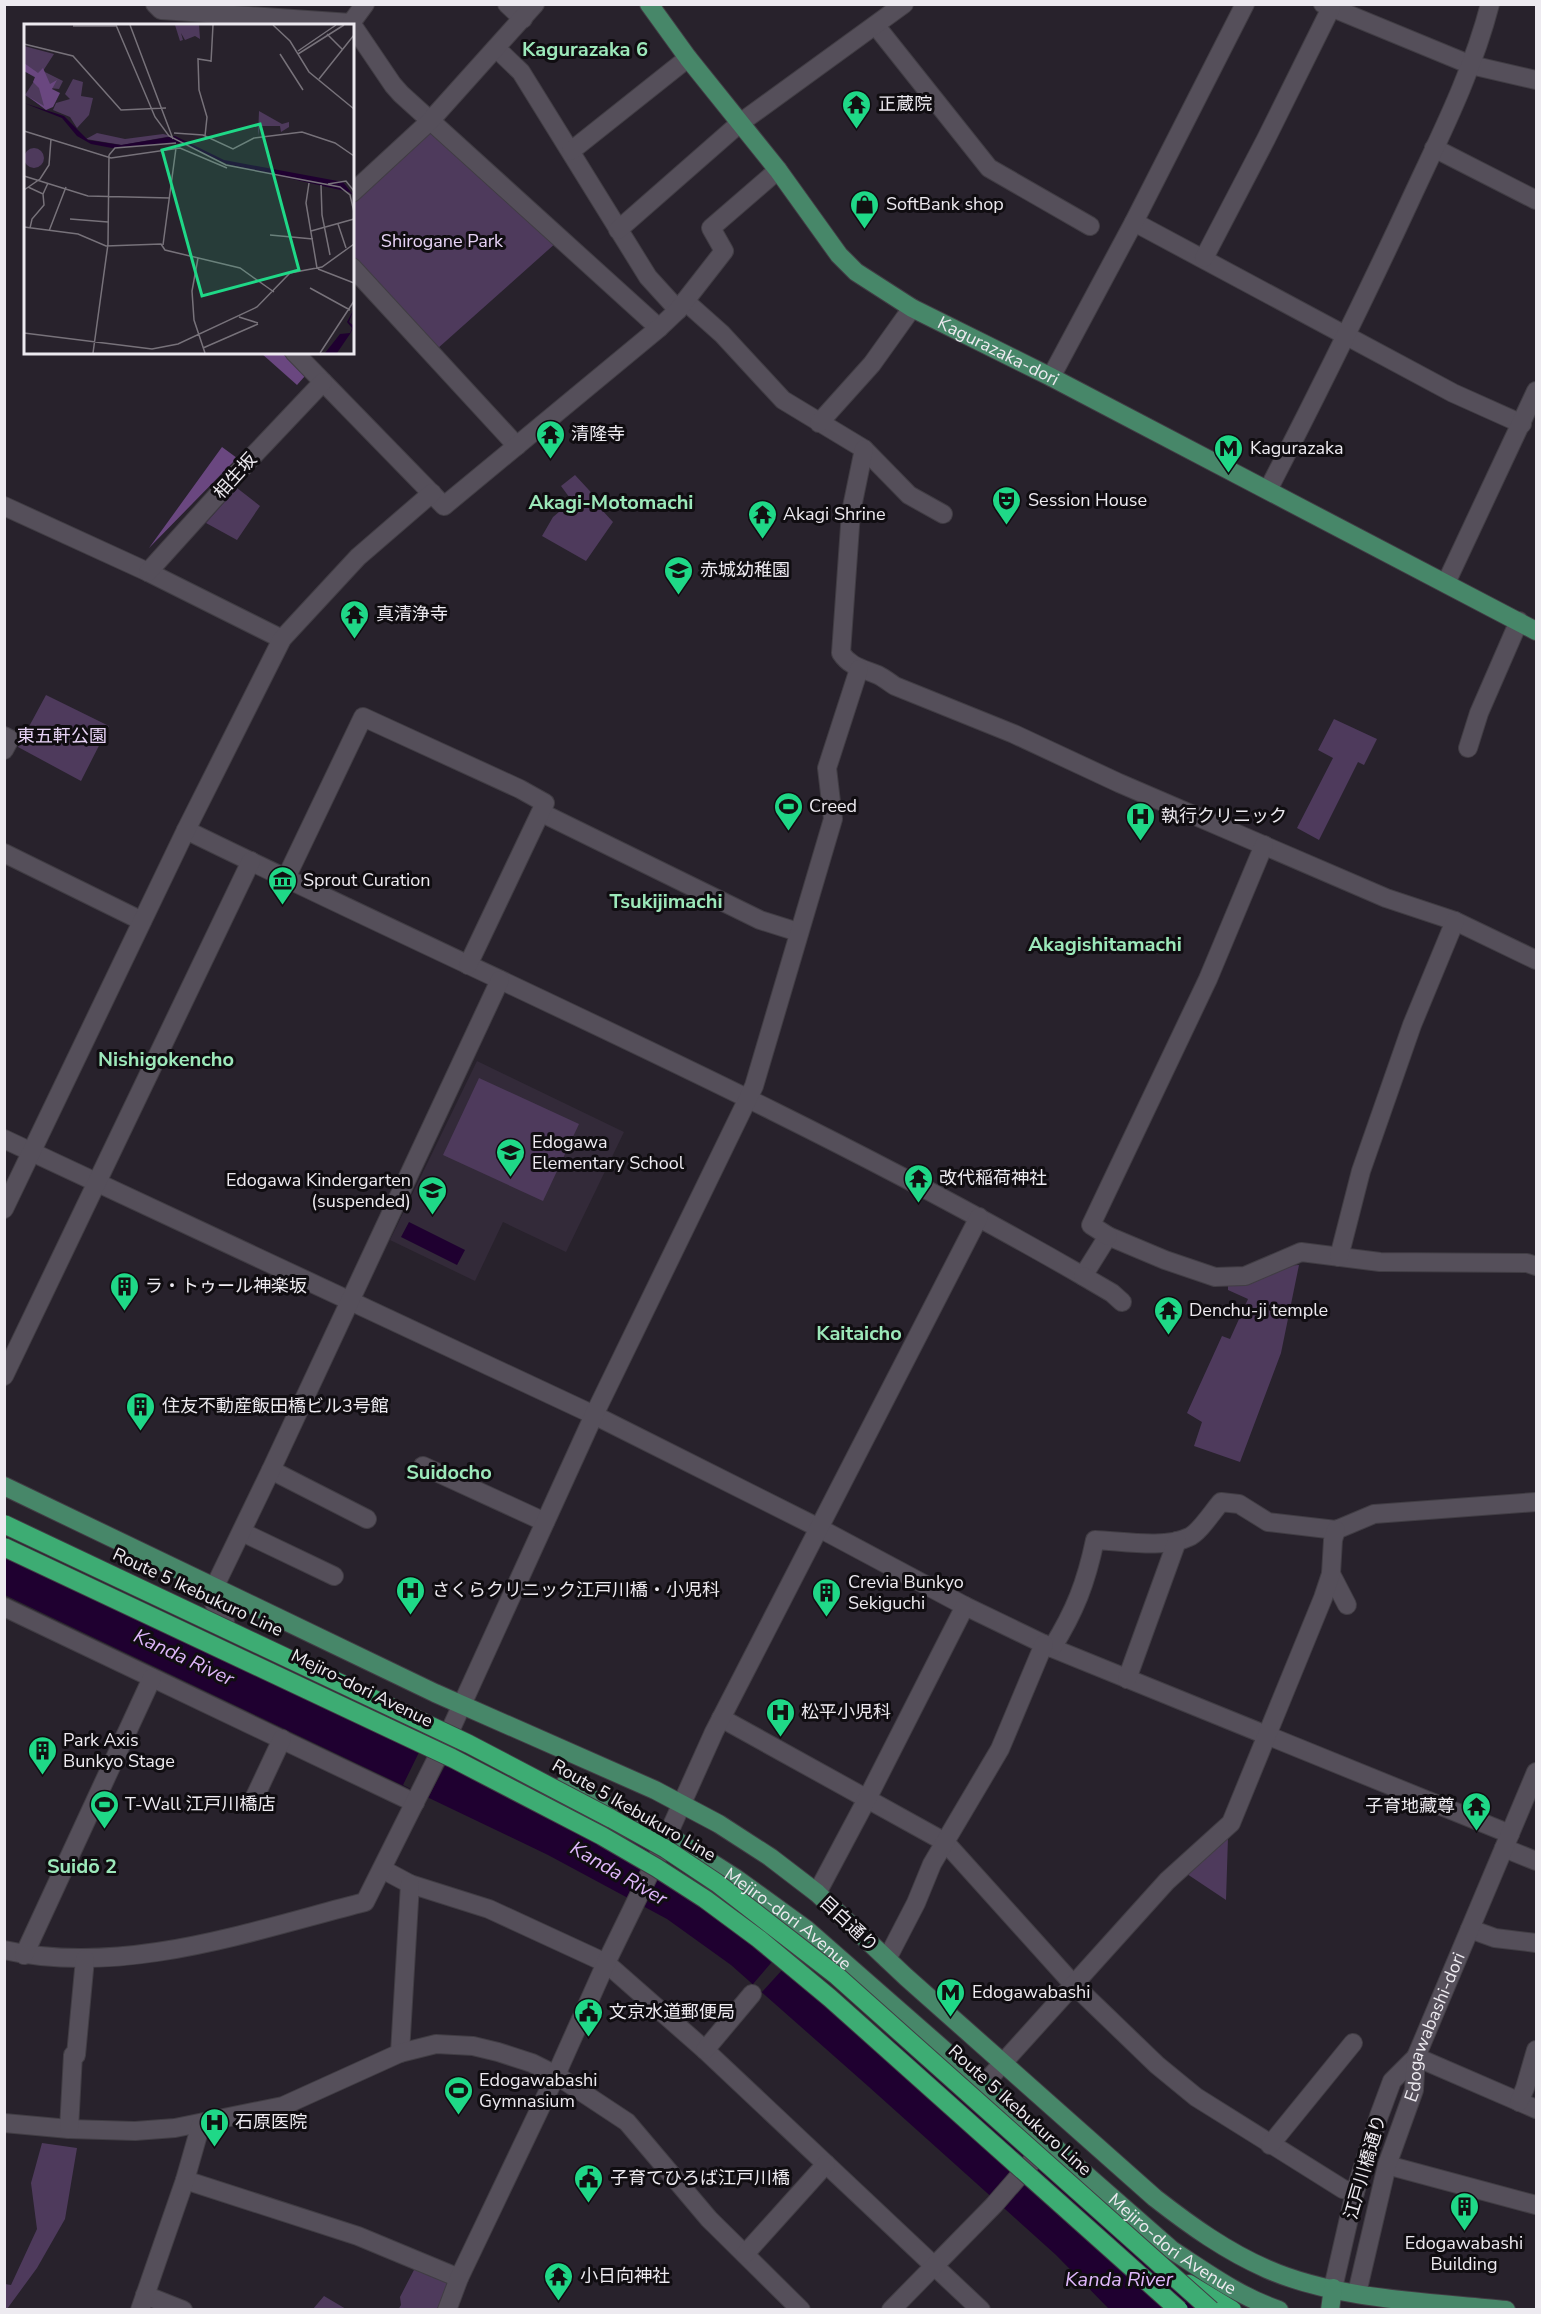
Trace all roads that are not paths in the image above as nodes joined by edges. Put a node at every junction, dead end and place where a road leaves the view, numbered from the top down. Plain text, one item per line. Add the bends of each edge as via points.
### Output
1 (155, 4) edge
2 (365, 4) edge
3 (507, 4) edge
4 (535, 4) edge
5 (649, 4) edge
6 (904, 4) edge
7 (1245, 4) edge
8 (1490, 4) edge
9 (1327, 6) edge
10 (523, 18) junction
11 (351, 23) joint
12 (876, 26) junction
13 (354, 27) edge
14 (496, 48) junction
15 (688, 58) junction
16 (1471, 65) junction
17 (1536, 80) edge
18 (430, 121) junction
19 (740, 123) junction
20 (1434, 148) junction
21 (571, 151) junction
22 (778, 170) junction
23 (354, 191) edge
24 (1536, 200) edge
25 (1134, 222) junction
26 (1090, 226) dead end
27 (618, 230) junction
28 (1204, 258) junction
29 (354, 269) edge
30 (682, 305) junction
31 (912, 308) junction
32 (659, 328) junction
33 (1347, 336) junction
34 (296, 354) edge
35 (1051, 377) junction
36 (323, 382) junction
37 (1536, 391) edge
38 (819, 423) junction
39 (1522, 423) junction
40 (517, 446) junction
41 (864, 449) junction
42 (1268, 490) junction
43 (432, 493) junction
44 (4, 506) edge
45 (943, 514) dead end
46 (148, 572) junction
47 (1446, 583) junction
48 (1519, 621) junction
49 (1536, 631) edge
50 (282, 639) junction
51 (859, 669) junction
52 (4, 736) edge
53 (1468, 748) dead end
54 (4, 750) edge
55 (542, 813) junction
56 (186, 830) junction
57 (1264, 845) junction
58 (4, 853) edge
59 (251, 861) junction
60 (286, 878) junction
61 (142, 921) junction
62 (1455, 921) junction
63 (798, 932) junction
64 (1536, 960) edge
65 (468, 965) junction
66 (500, 980) junction
67 (749, 1099) junction
68 (4, 1139) edge
69 (32, 1152) junction
70 (97, 1183) junction
71 (4, 1209) edge
72 (979, 1216) junction
73 (1108, 1236) junction
74 (1340, 1257) junction
75 (1536, 1264) edge
76 (1083, 1276) junction
77 (349, 1301) junction
78 (1122, 1302) dead end
79 (4, 1376) edge
80 (594, 1415) junction
81 (423, 1466) dead end
82 (271, 1470) junction
83 (4, 1486) edge
84 (1536, 1502) edge
85 (4, 1516) edge
86 (367, 1519) dead end
87 (545, 1522) junction
88 (4, 1524) edge
89 (819, 1528) junction
90 (1336, 1530) junction
91 (242, 1532) junction
92 (1177, 1541) junction
93 (4, 1547) edge
94 (1331, 1574) junction
95 (334, 1576) dead end
96 (214, 1587) junction
97 (1347, 1605) dead end
98 (965, 1606) junction
99 (4, 1607) edge
100 (225, 1622) junction
101 (1048, 1646) junction
102 (152, 1678) junction
103 (1128, 1678) junction
104 (462, 1705) junction
105 (721, 1718) junction
106 (1265, 1736) junction
107 (447, 1737) junction
108 (282, 1739) junction
109 (1536, 1772) edge
110 (867, 1799) junction
111 (416, 1800) junction
112 (252, 1803) dead end
113 (681, 1803) junction
114 (667, 1835) junction
115 (1507, 1841) junction
116 (945, 1842) junction
117 (1536, 1861) edge
118 (382, 1869) junction
119 (411, 1884) junction
120 (817, 1893) junction
121 (1470, 1929) junction
122 (1536, 1943) edge
123 (4, 1950) edge
124 (24, 1955) junction
125 (85, 1959) junction
126 (887, 1959) junction
127 (606, 1963) junction
128 (1073, 1984) junction
129 (752, 1994) dead end
130 (1353, 2043) dead end
131 (705, 2050) junction
132 (1536, 2050) edge
133 (400, 2053) junction
134 (1416, 2057) junction
135 (1004, 2062) junction
136 (556, 2075) junction
137 (983, 2085) junction
138 (1519, 2102) junction
139 (1536, 2109) edge
140 (4, 2123) edge
141 (201, 2124) junction
142 (69, 2128) junction
143 (1048, 2143) junction
144 (1270, 2145) junction
145 (826, 2164) junction
146 (1387, 2164) junction
147 (185, 2180) junction
148 (1355, 2192) junction
149 (1536, 2205) edge
150 (745, 2254) junction
151 (933, 2265) junction
152 (1178, 2277) junction
153 (459, 2278) junction
154 (1333, 2288) junction
155 (1356, 2301) edge
156 (142, 2302) edge
157 (183, 2310) edge
158 (447, 2310) edge
159 (801, 2310) edge
160 (891, 2310) edge
161 (981, 2310) edge
162 (1179, 2310) edge
163 (1211, 2310) edge
164 (1232, 2310) edge
165 (1279, 2310) edge
166 (1330, 2310) edge
167 (1506, 2310) edge

1 - 11 street via 162,10
2 - 11 street
3 - 10 street
4 - 10 street
5 - 15 main road, Kagurazaka-dori
6 - 12 street
7 - 25 street
8 - 16 street
9 - 16 street
9 - 28 street via 1266,139
10 - 14 street
12 - 19 street
12 - 26 street via 989,168
13 - 18 street via 393,85
14 - 18 street
14 - 21 street via 521,72
15 - 19 main road, Kagurazaka-dori
15 - 21 street
16 - 17 street
16 - 20 street
18 - 23 street
18 - 32 street
19 - 22 main road, Kagurazaka-dori
19 - 27 street
20 - 24 street
20 - 33 street
21 - 27 street
22 - 30 street via 711,228 724,251
22 - 31 main road, Kagurazaka-dori via 847,263
25 - 28 street
25 - 35 street
27 - 30 street via 648,277
28 - 33 street
29 - 40 street
30 - 32 street
30 - 38 street via 722,334 783,400
31 - 35 main road, Kagurazaka-dori
31 - 38 street via 872,364
32 - 40 street
33 - 39 street
33 - 42 street
34 - 36 street
35 - 42 main road, Kagurazaka-dori
36 - 43 street
36 - 46 street, 相生坂
37 - 39 street
38 - 41 street
39 - 47 street
40 - 43 street via 444,506
41 - 45 street via 909,495
41 - 51 street via 851,512 841,653
42 - 47 main road, Kagurazaka-dori
43 - 50 street via 358,557
44 - 46 street
46 - 50 street
47 - 48 main road, Kagurazaka-dori
48 - 49 main road, Kagurazaka-dori
48 - 53 street
50 - 56 street
51 - 57 street
51 - 63 street via 827,768 833,819
52 - 54 street via 10,739
55 - 60 street via 545,803 520,789 363,717
55 - 63 street via 760,920
55 - 65 street
56 - 59 street
56 - 61 street
57 - 62 street via 1386,898
57 - 73 street via 1208,979 1091,1225
58 - 61 street
59 - 60 street
59 - 70 street
60 - 65 street
61 - 69 street
62 - 64 street
62 - 74 street via 1412,1025 1361,1171
63 - 67 street
65 - 66 street
66 - 67 street
66 - 77 street
67 - 72 street
67 - 80 street
68 - 69 street
69 - 70 street
69 - 71 street
70 - 77 street
70 - 79 street
72 - 76 street
72 - 89 street
73 - 74 street via 1215,1278 1245,1276 1301,1252
73 - 76 street
74 - 75 street via 1380,1262
76 - 78 street
77 - 80 street
77 - 82 street
80 - 87 street
80 - 89 street
81 - 87 street
82 - 86 street
82 - 91 street
83 - 96 main road, Mejiro-dori Avenue
84 - 90 street via 1374,1514
85 - 100 main road, Mejiro-dori Avenue
87 - 104 street
88 - 152 highway, Route 5 Ikebukuro Line, bridge via 469,1744 666,1849 726,1889 837,1976
89 - 98 street
89 - 105 street
90 - 92 street via 1268,1521 1239,1504 1221,1502 1192,1536
90 - 94 street
91 - 95 street
91 - 96 street
92 - 101 street via 1163,1544 1095,1540 1072,1615
92 - 103 street
93 - 162 highway, bridge via 452,1758 602,1836 676,1880 759,1939 830,1998
94 - 97 street
94 - 106 street
96 - 100 street via 214,1603
96 - 104 main road, Mejiro-dori Avenue
98 - 101 street
98 - 110 street
99 - 102 street
100 - 107 main road, Mejiro-dori Avenue
101 - 103 street
101 - 116 street via 1000,1749
102 - 108 street
102 - 124 street
103 - 106 street
104 - 107 street
104 - 113 main road, Mejiro-dori Avenue
105 - 110 street
105 - 113 street
106 - 115 street
106 - 128 street via 1231,1823 1167,1881
107 - 111 street
107 - 114 main road, Mejiro-dori Avenue
108 - 111 street
108 - 112 street
109 - 115 street, Edogawabashi-dori
110 - 116 street
110 - 120 street
111 - 118 street
113 - 114 street
113 - 120 main road, 目白通り via 770,1857
114 - 127 street
114 - 137 main road, Mejiro-dori Avenue via 806,1929
115 - 117 street
115 - 121 street, Edogawabashi-dori
116 - 126 street
116 - 128 street
118 - 119 street
118 - 125 street via 366,1902 180,1948 130,1957
119 - 127 street via 489,1909
119 - 133 street
120 - 126 main road, 目白通り
121 - 122 street via 1495,1938
121 - 134 street, Edogawabashi-dori
123 - 124 street
124 - 125 street
125 - 142 street
126 - 135 main road, 目白通り
127 - 131 street
127 - 136 street
128 - 135 street
128 - 144 street via 1196,2097
129 - 131 street
130 - 144 street
131 - 145 street
132 - 138 street
133 - 136 street via 436,2044 473,2046 521,2059
133 - 141 street via 283,2106
134 - 138 street
134 - 146 street, Edogawabashi-dori via 1414,2090
134 - 148 street, 江戸川橋通り via 1392,2081
135 - 137 street
135 - 154 main road, Mejiro-dori Avenue via 1195,2229 1268,2270
136 - 150 street via 627,2122 709,2219
136 - 153 street
137 - 143 main road, Mejiro-dori Avenue
138 - 139 street
140 - 142 street
141 - 142 street via 135,2131
141 - 147 street
143 - 151 street via 994,2205
143 - 165 main road, Mejiro-dori Avenue via 1172,2250 1221,2282
144 - 148 street via 1342,2189
145 - 150 street
145 - 151 street
146 - 149 street
146 - 155 street, Edogawabashi-dori
147 - 153 street via 358,2236
147 - 156 street
148 - 154 street, 江戸川橋通り
150 - 159 street
151 - 160 street
151 - 161 street
152 - 163 highway, Route 5 Ikebukuro Line, bridge
152 - 164 highway
153 - 158 street
154 - 155 main road, Mejiro-dori Avenue
154 - 166 main road
155 - 167 main road, Mejiro-dori Avenue
156 - 157 street

